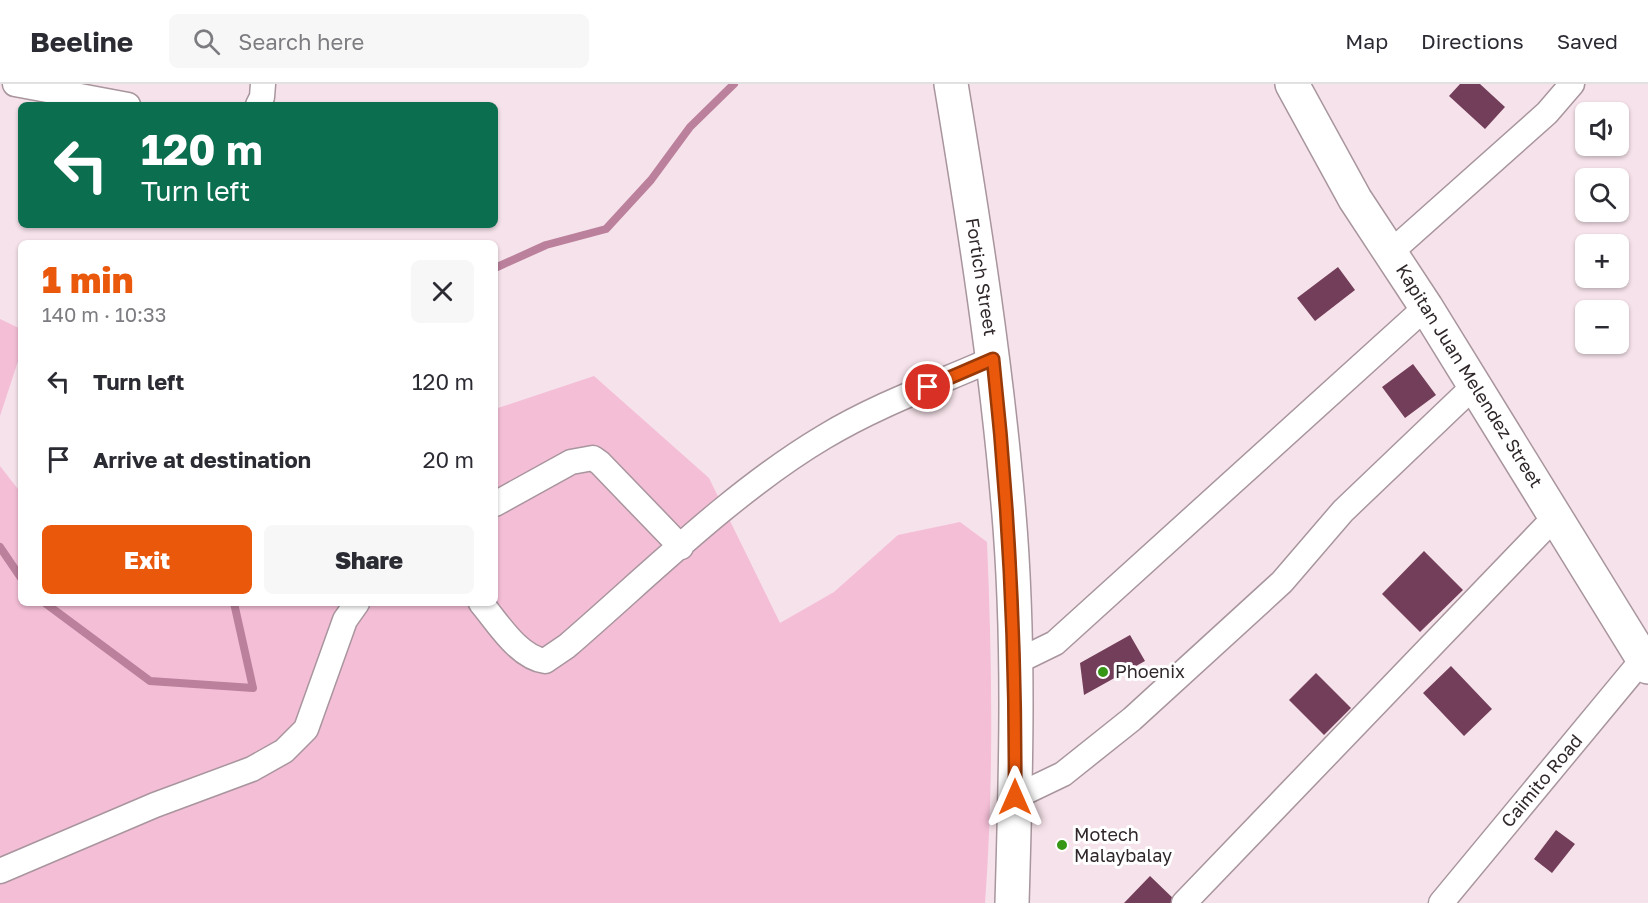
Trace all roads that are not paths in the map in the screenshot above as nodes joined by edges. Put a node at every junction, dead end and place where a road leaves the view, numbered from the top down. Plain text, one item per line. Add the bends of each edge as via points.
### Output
1 (15, 84) edge
2 (263, 84) edge
3 (951, 84) edge
4 (1292, 84) edge
5 (1572, 84) edge
6 (112, 102) edge
7 (260, 102) edge
8 (1391, 252) junction
9 (1426, 307) junction
10 (993, 359) junction
11 (1475, 385) junction
12 (498, 502) edge
13 (1556, 516) junction
14 (681, 547) junction
15 (355, 606) edge
16 (484, 606) edge
17 (1016, 662) junction
18 (1646, 663) edge
19 (1015, 797) junction
20 (0, 871) edge
21 (1012, 903) edge
22 (1184, 903) edge
23 (1441, 903) edge

1 - 6 street
2 - 7 street
3 - 10 main road, Fortich Street
4 - 8 main road, Kapitan Juan Melendez Street via 1355,199
5 - 8 street via 1547,113
8 - 9 main road, Kapitan Juan Melendez Street
9 - 11 main road, Kapitan Juan Melendez Street
9 - 17 street via 1055,643
10 - 14 street via 864,415 823,438 766,476
10 - 17 main road, Fortich Street via 1008,505
11 - 13 main road, Kapitan Juan Melendez Street
11 - 19 street via 1358,495 1282,582 1132,719 1063,774
12 - 14 street via 571,462 593,458
13 - 18 main road, Kapitan Juan Melendez Street
13 - 22 street
14 - 16 street via 545,661 534,660 523,651
15 - 20 street via 345,620 306,729 284,751 252,769 155,805
17 - 19 main road, Fortich Street
18 - 23 street, Caimito Road
19 - 21 main road, Fortich Street

